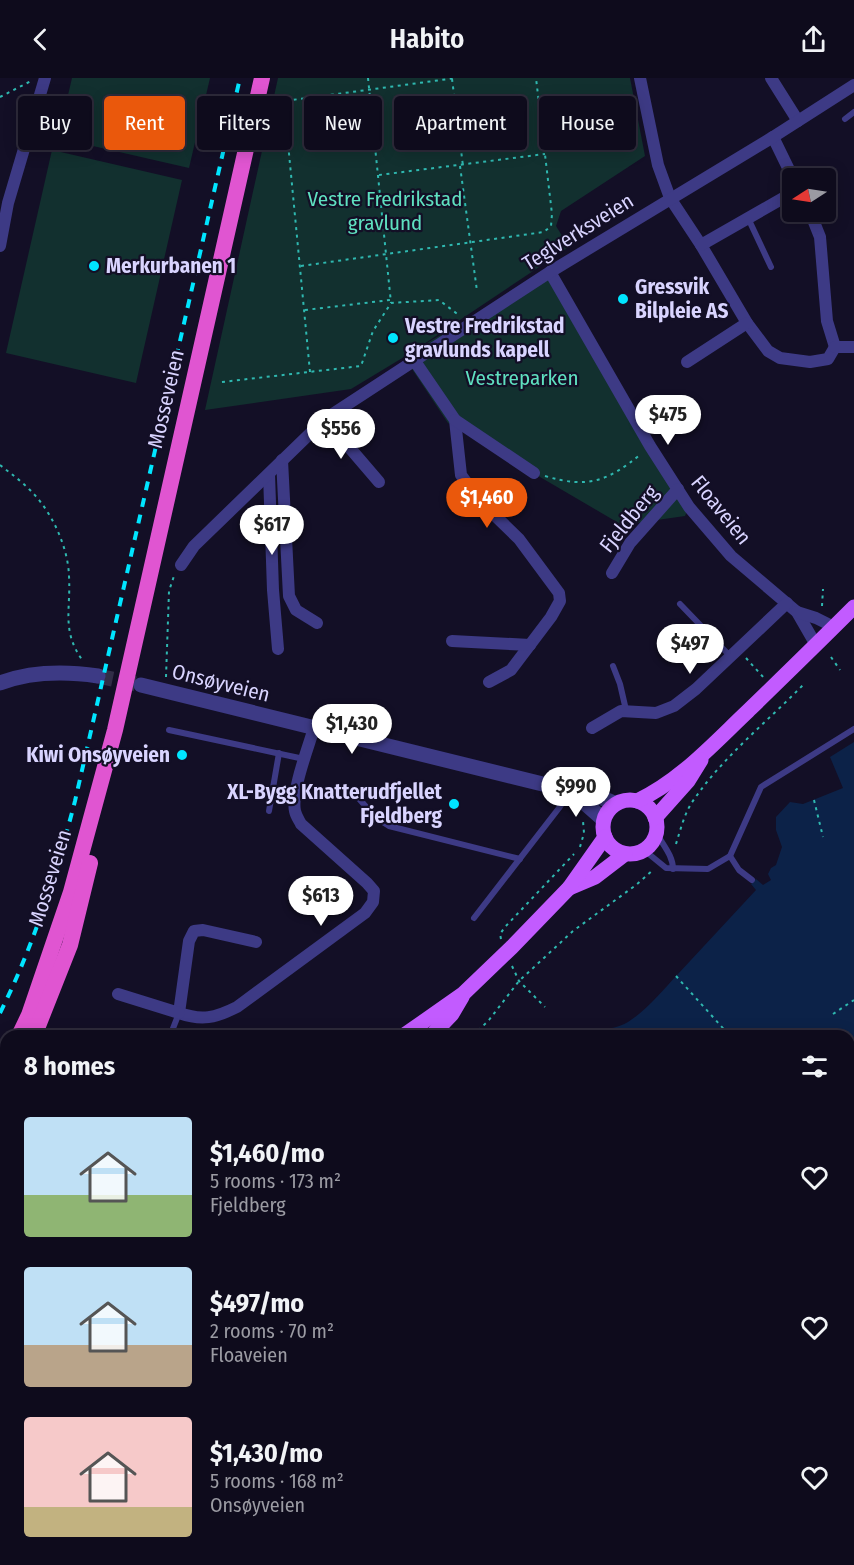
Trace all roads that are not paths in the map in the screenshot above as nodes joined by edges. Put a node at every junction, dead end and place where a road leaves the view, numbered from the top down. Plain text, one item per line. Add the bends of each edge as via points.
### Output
1 (45, 78) edge
2 (262, 78) edge
3 (640, 78) edge
4 (771, 78) edge
5 (854, 85) edge
6 (854, 112) edge
7 (845, 119) dead end
8 (798, 121) junction
9 (773, 137) junction
10 (788, 168) edge
11 (670, 198) junction
12 (782, 199) edge
13 (747, 218) junction
14 (814, 222) edge
15 (701, 245) junction
16 (0, 246) edge
17 (771, 267) dead end
18 (550, 272) junction
19 (747, 323) junction
20 (835, 347) junction
21 (854, 347) edge
22 (414, 360) junction
23 (687, 362) dead end
24 (325, 418) junction
25 (455, 420) junction
26 (282, 460) junction
27 (534, 473) road end
28 (269, 474) junction
29 (379, 482) dead end
30 (678, 489) junction
31 (181, 565) road end
32 (612, 573) dead end
33 (787, 603) junction
34 (680, 604) dead end
35 (854, 607) edge
36 (797, 612) junction
37 (317, 623) dead end
38 (834, 627) junction
39 (452, 641) dead end
40 (530, 645) junction
41 (816, 645) junction
42 (278, 649) dead end
43 (734, 652) junction
44 (613, 666) dead end
45 (98, 676) tunnel mouth
46 (0, 682) edge
47 (489, 682) dead end
48 (141, 685) tunnel mouth
49 (626, 710) junction
50 (314, 728) junction
51 (592, 728) dead end
52 (854, 729) edge
53 (115, 730) junction
54 (169, 730) dead end
55 (279, 753) junction
56 (704, 754) junction
57 (304, 759) junction
58 (571, 791) junction
59 (354, 793) dead end
60 (637, 801) junction
61 (616, 804) junction
62 (268, 812) dead end
63 (604, 820) junction
64 (656, 825) junction
65 (605, 837) junction
66 (645, 850) junction
67 (626, 854) junction
68 (730, 856) junction
69 (520, 859) junction
70 (672, 869) junction
71 (752, 880) dead end
72 (569, 888) junction
73 (474, 918) dead end
74 (256, 942) dead end
75 (118, 994) dead end
76 (463, 994) junction
77 (179, 1012) junction
78 (22, 1030) edge
79 (36, 1030) edge
80 (172, 1030) edge
81 (412, 1030) edge
82 (436, 1030) edge

1 - 16 street via 8,203
2 - 53 highway, Mosseveien
3 - 11 street via 658,165
4 - 8 street
5 - 8 street, Teglverksveien
6 - 7 lane
8 - 9 street, Teglverksveien
9 - 10 street
9 - 11 street, Teglverksveien
11 - 15 street
11 - 18 street, Teglverksveien
12 - 13 street
13 - 15 street
13 - 17 lane
14 - 20 street via 820,237 827,321
15 - 19 street
18 - 22 street, Teglverksveien
18 - 30 street, Floaveien
19 - 20 street via 768,351 780,358 810,362 828,359
19 - 23 street
20 - 21 street
22 - 24 street, Teglverksveien
22 - 25 street
24 - 26 street, Teglverksveien
24 - 29 street
25 - 27 street
25 - 40 street via 461,475 481,502 519,539 559,592 560,600 551,617
26 - 28 street, Teglverksveien
26 - 37 street via 289,596 296,610
28 - 31 street, Teglverksveien via 194,546
28 - 42 street
30 - 32 street, Fjeldberg via 630,543
30 - 33 street, Floaveien via 731,556
33 - 36 street, Floaveien
33 - 43 street
34 - 43 lane
35 - 38 main road
36 - 38 street, Floaveien
36 - 41 street, Floaveien
38 - 41 main road
39 - 40 street
40 - 47 street via 511,670
41 - 56 main road
43 - 49 street via 674,706 656,713
44 - 49 lane
45 - 46 street via 42,672
48 - 50 street, Onsøyveien
49 - 51 street
50 - 57 street
50 - 58 street, Onsøyveien
52 - 68 lane via 761,788
53 - 78 highway, Mosseveien via 71,892
53 - 79 highway, Mosseveien via 117,743 78,916
54 - 55 lane
55 - 57 lane
55 - 62 lane
56 - 60 main road
56 - 64 main road
57 - 77 street via 295,813 301,824 367,883 374,891 373,902 365,913 220,1016 195,1018
58 - 61 street, Onsøyveien via 593,794
58 - 63 street, Onsøyveien
58 - 69 lane
59 - 69 lane via 375,817 389,826
60 - 61 main road
60 - 64 main road via 651,811
61 - 63 main road
63 - 65 main road
64 - 66 main road via 652,842
64 - 70 lane via 662,845 673,860
65 - 67 main road via 617,851
65 - 72 main road
66 - 67 main road
66 - 70 lane
67 - 72 main road via 595,877
68 - 70 lane via 708,869
68 - 71 lane
69 - 73 lane
72 - 76 main road
74 - 77 street via 194,931 189,941
75 - 77 street
76 - 81 main road
76 - 82 main road via 453,1014
77 - 80 lane

